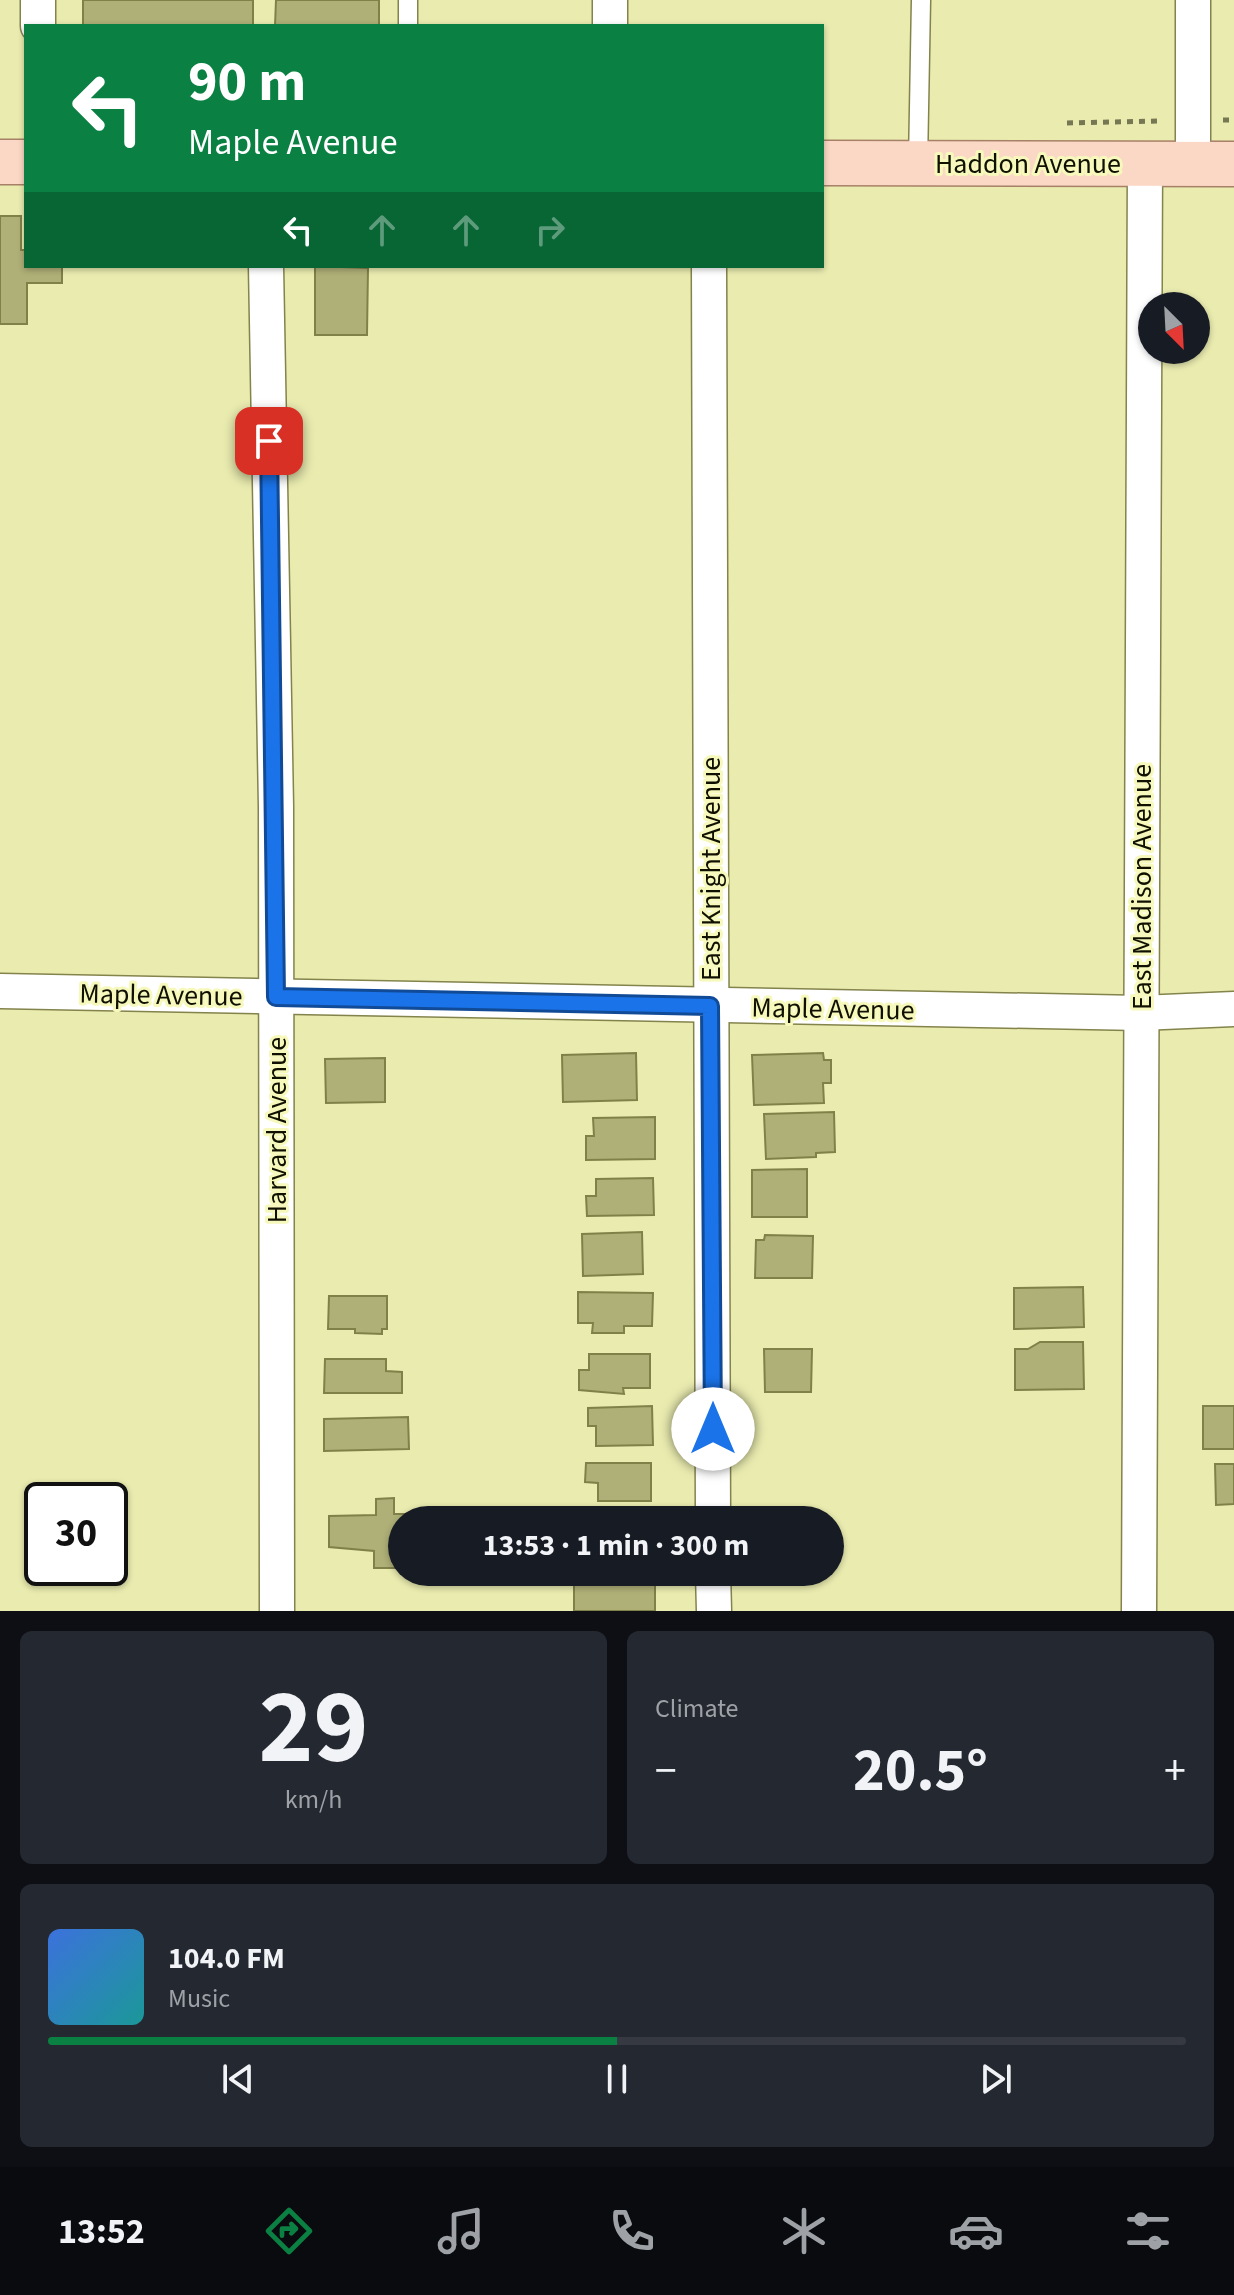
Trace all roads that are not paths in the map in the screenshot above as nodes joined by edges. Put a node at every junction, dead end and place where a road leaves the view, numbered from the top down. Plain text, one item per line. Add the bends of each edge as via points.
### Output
1 (38, 0) edge
2 (408, 0) edge
3 (610, 0) edge
4 (921, 0) edge
5 (1193, 0) edge
6 (38, 24) edge
7 (408, 24) edge
8 (610, 24) edge
9 (0, 162) edge
10 (24, 162) edge
11 (824, 163) edge
12 (918, 163) junction
13 (1145, 163) junction
14 (1213, 164) edge
15 (266, 268) edge
16 (709, 268) edge
17 (0, 991) edge
18 (276, 997) junction
19 (710, 1006) junction
20 (1234, 1009) edge
21 (1140, 1013) junction
22 (713, 1506) edge
23 (713, 1586) edge
24 (277, 1611) edge
25 (714, 1611) edge
26 (1139, 1611) edge

1 - 6 street
2 - 7 lane
3 - 8 street
4 - 12 lane
5 - 14 street
9 - 10 main road
11 - 12 main road, Haddon Avenue
12 - 13 main road, Haddon Avenue
13 - 14 main road, Haddon Avenue
13 - 21 street, East Madison Avenue
15 - 18 street, Harvard Avenue
16 - 19 street, East Knight Avenue
17 - 18 street, Maple Avenue
18 - 19 street, Maple Avenue
18 - 24 street, Harvard Avenue
19 - 21 street, Maple Avenue
19 - 22 street, East Knight Avenue
20 - 21 street, Maple Avenue
21 - 26 street, East Madison Avenue
23 - 25 street

